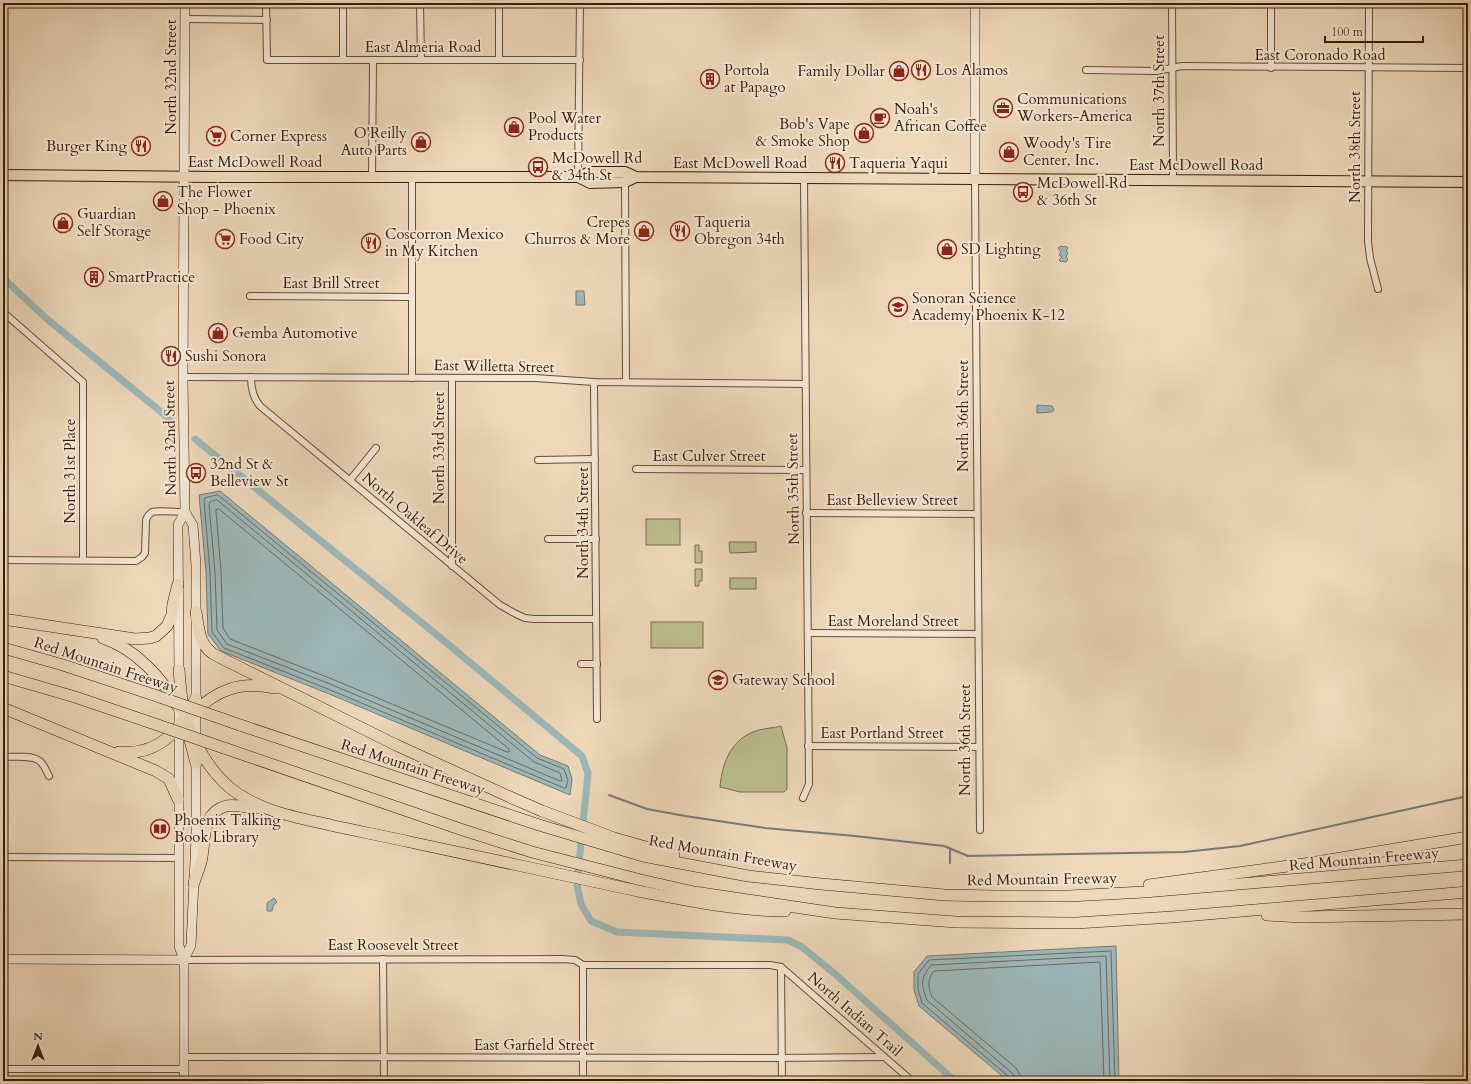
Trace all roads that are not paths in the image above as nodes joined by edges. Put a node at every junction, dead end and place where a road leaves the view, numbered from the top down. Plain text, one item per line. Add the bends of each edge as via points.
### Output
1 (185, 3) edge
2 (266, 3) edge
3 (343, 3) edge
4 (420, 3) edge
5 (499, 3) edge
6 (580, 3) edge
7 (975, 3) edge
8 (1172, 3) edge
9 (1271, 3) edge
10 (1369, 3) edge
11 (185, 19) junction
12 (266, 20) junction
13 (343, 60) junction
14 (373, 60) junction
15 (421, 60) junction
16 (500, 60) junction
17 (580, 60) junction
18 (1172, 68) junction
19 (1271, 68) junction
20 (1368, 68) junction
21 (1468, 68) edge
22 (1086, 70) dead end
23 (3, 175) edge
24 (185, 177) junction
25 (372, 177) junction
26 (412, 177) junction
27 (578, 177) junction
28 (625, 178) junction
29 (804, 178) junction
30 (1173, 179) junction
31 (975, 180) junction
32 (1368, 181) junction
33 (1468, 182) edge
34 (1378, 289) dead end
35 (250, 296) dead end
36 (412, 297) junction
37 (3, 312) edge
38 (183, 377) junction
39 (251, 377) junction
40 (412, 378) junction
41 (452, 378) junction
42 (594, 382) junction
43 (626, 382) junction
44 (805, 384) junction
45 (376, 448) dead end
46 (595, 459) junction
47 (538, 460) dead end
48 (636, 469) dead end
49 (805, 470) junction
50 (350, 480) junction
51 (185, 512) junction
52 (806, 513) junction
53 (977, 514) junction
54 (548, 539) dead end
55 (596, 539) junction
56 (3, 560) edge
57 (83, 560) junction
58 (452, 566) junction
59 (178, 584) junction
60 (196, 612) junction
61 (3, 619) edge
62 (596, 619) junction
63 (82, 630) junction
64 (808, 633) junction
65 (978, 634) junction
66 (3, 648) edge
67 (581, 664) dead end
68 (597, 664) junction
69 (180, 670) joint
70 (3, 676) edge
71 (289, 693) junction
72 (196, 698) joint
73 (3, 708) edge
74 (185, 718) junction
75 (597, 719) dead end
76 (179, 736) joint
77 (196, 740) junction
78 (808, 746) junction
79 (979, 747) junction
80 (104, 749) junction
81 (3, 757) edge
82 (196, 763) junction
83 (49, 776) dead end
84 (803, 798) dead end
85 (178, 799) junction
86 (263, 808) junction
87 (980, 830) dead end
88 (1468, 837) edge
89 (614, 842) junction
90 (3, 858) edge
91 (179, 858) junction
92 (1468, 865) edge
93 (194, 883) junction
94 (1468, 892) edge
95 (1093, 895) junction
96 (813, 911) junction
97 (1220, 913) junction
98 (1468, 914) edge
99 (3, 959) edge
100 (383, 959) junction
101 (184, 960) junction
102 (582, 965) junction
103 (781, 967) junction
104 (184, 1057) junction
105 (384, 1057) junction
106 (884, 1057) junction
107 (583, 1058) junction
108 (782, 1058) junction
109 (3, 1069) edge
110 (184, 1069) junction
111 (184, 1081) edge
112 (384, 1081) edge
113 (583, 1081) edge
114 (782, 1081) edge
115 (912, 1081) edge

1 - 11 main road, North 32nd Street
2 - 12 street
3 - 13 street
4 - 15 street
5 - 16 street
6 - 17 street
7 - 31 main road, North 36th Street
8 - 18 street, North 37th Street
9 - 19 street
10 - 20 street, North 38th Street
11 - 12 street
11 - 24 main road, North 32nd Street
12 - 13 street, East Almeria Road via 267,60
13 - 14 street, East Almeria Road
14 - 15 street, East Almeria Road
14 - 25 street
15 - 16 street, East Almeria Road
16 - 17 street, East Almeria Road
17 - 27 street
18 - 19 street, East Coronado Road
18 - 22 street via 1157,71
18 - 30 street, North 37th Street
19 - 20 street, East Coronado Road
20 - 21 street, East Coronado Road
20 - 32 street, North 38th Street
23 - 24 main road, East McDowell Road
24 - 25 main road, East McDowell Road
24 - 38 main road, North 32nd Street
25 - 26 main road, East McDowell Road
26 - 27 main road, East McDowell Road
26 - 36 street
27 - 28 main road, East McDowell Road via 590,183
28 - 29 main road, East McDowell Road
28 - 43 street
29 - 31 main road, East McDowell Road
29 - 44 street, North 35th Street
30 - 31 main road, East McDowell Road
30 - 32 main road, East McDowell Road
31 - 53 street, North 36th Street
32 - 33 main road, East McDowell Road
32 - 34 street, North 38th Street via 1368,241
35 - 36 street, East Brill Street
36 - 40 street
37 - 57 street, North 31st Place via 83,382
38 - 39 street, East Willetta Street
38 - 51 main road, North 32nd Street
39 - 40 street, East Willetta Street
39 - 50 street, North Oakleaf Drive via 251,390 260,406
40 - 41 street, East Willetta Street
41 - 42 street, East Willetta Street via 536,378
41 - 58 street, North 33rd Street
42 - 43 street, East Willetta Street
42 - 46 street, North 34th Street
43 - 44 street, East Willetta Street
44 - 49 street, North 35th Street
45 - 50 street
46 - 47 street
46 - 55 street, North 34th Street
48 - 49 street, East Culver Street
49 - 52 street, North 35th Street
50 - 58 street, North Oakleaf Drive
51 - 57 street via 152,512 148,516 145,553 136,561
51 - 59 main road, North 32nd Street via 178,525
51 - 60 main road, North 32nd Street via 194,525
52 - 53 street, East Belleview Street
52 - 64 street, North 35th Street
53 - 65 street, North 36th Street
54 - 55 street
55 - 62 street, North 34th Street
56 - 57 street
58 - 62 street, North Oakleaf Drive via 500,605 525,618
59 - 63 highway via 171,619 156,636 135,639
59 - 69 main road, North 32nd Street
60 - 71 highway via 200,638 210,653
60 - 72 main road, North 32nd Street
61 - 63 highway
62 - 68 street, North 34th Street
63 - 74 highway via 108,640 132,654 155,674
64 - 65 street, East Moreland Street
64 - 78 street, North 35th Street
65 - 79 street, North 36th Street
66 - 89 highway, Red Mountain Freeway, bridge via 154,695 539,825
67 - 68 street
68 - 75 street, North 34th Street
69 - 74 highway
70 - 96 highway, bridge via 75,696 532,852 694,892
71 - 74 highway via 256,685 236,687 214,696
71 - 89 highway via 510,798
72 - 74 highway
73 - 80 highway
74 - 76 highway
74 - 77 highway
74 - 80 highway via 161,742 146,750 127,752
74 - 82 highway
76 - 85 main road
77 - 82 main road
77 - 86 highway via 206,759 224,782
78 - 79 street, East Portland Street
78 - 84 street, North 35th Street via 809,784
79 - 87 street, North 36th Street
80 - 85 highway via 165,776 173,785
81 - 83 street via 38,760
82 - 93 main road
85 - 91 main road
86 - 93 highway via 233,806 214,812 206,827 201,862
86 - 96 highway via 316,822 674,898 761,911
88 - 95 highway via 1334,860 1174,881
89 - 95 highway, Red Mountain Freeway via 796,881 858,888 945,895
90 - 91 street
91 - 101 main road via 179,946
92 - 95 highway, Red Mountain Freeway
93 - 101 main road via 191,946
94 - 97 highway
96 - 97 highway via 914,920 1020,923 1100,922
97 - 98 highway via 1302,917
99 - 101 main road, East Roosevelt Street
100 - 101 street, East Roosevelt Street
100 - 102 street, East Roosevelt Street via 563,959 575,960
100 - 105 street
101 - 104 main road
102 - 103 street, East Roosevelt Street
102 - 107 street
103 - 106 street, North Indian Trail
103 - 108 street
104 - 105 street, East Garfield Street
104 - 110 main road
105 - 107 street, East Garfield Street
105 - 112 street
106 - 108 street, East Garfield Street
106 - 115 street, North Indian Trail
107 - 108 street, East Garfield Street
107 - 113 street
108 - 114 street
109 - 110 street
110 - 111 main road

